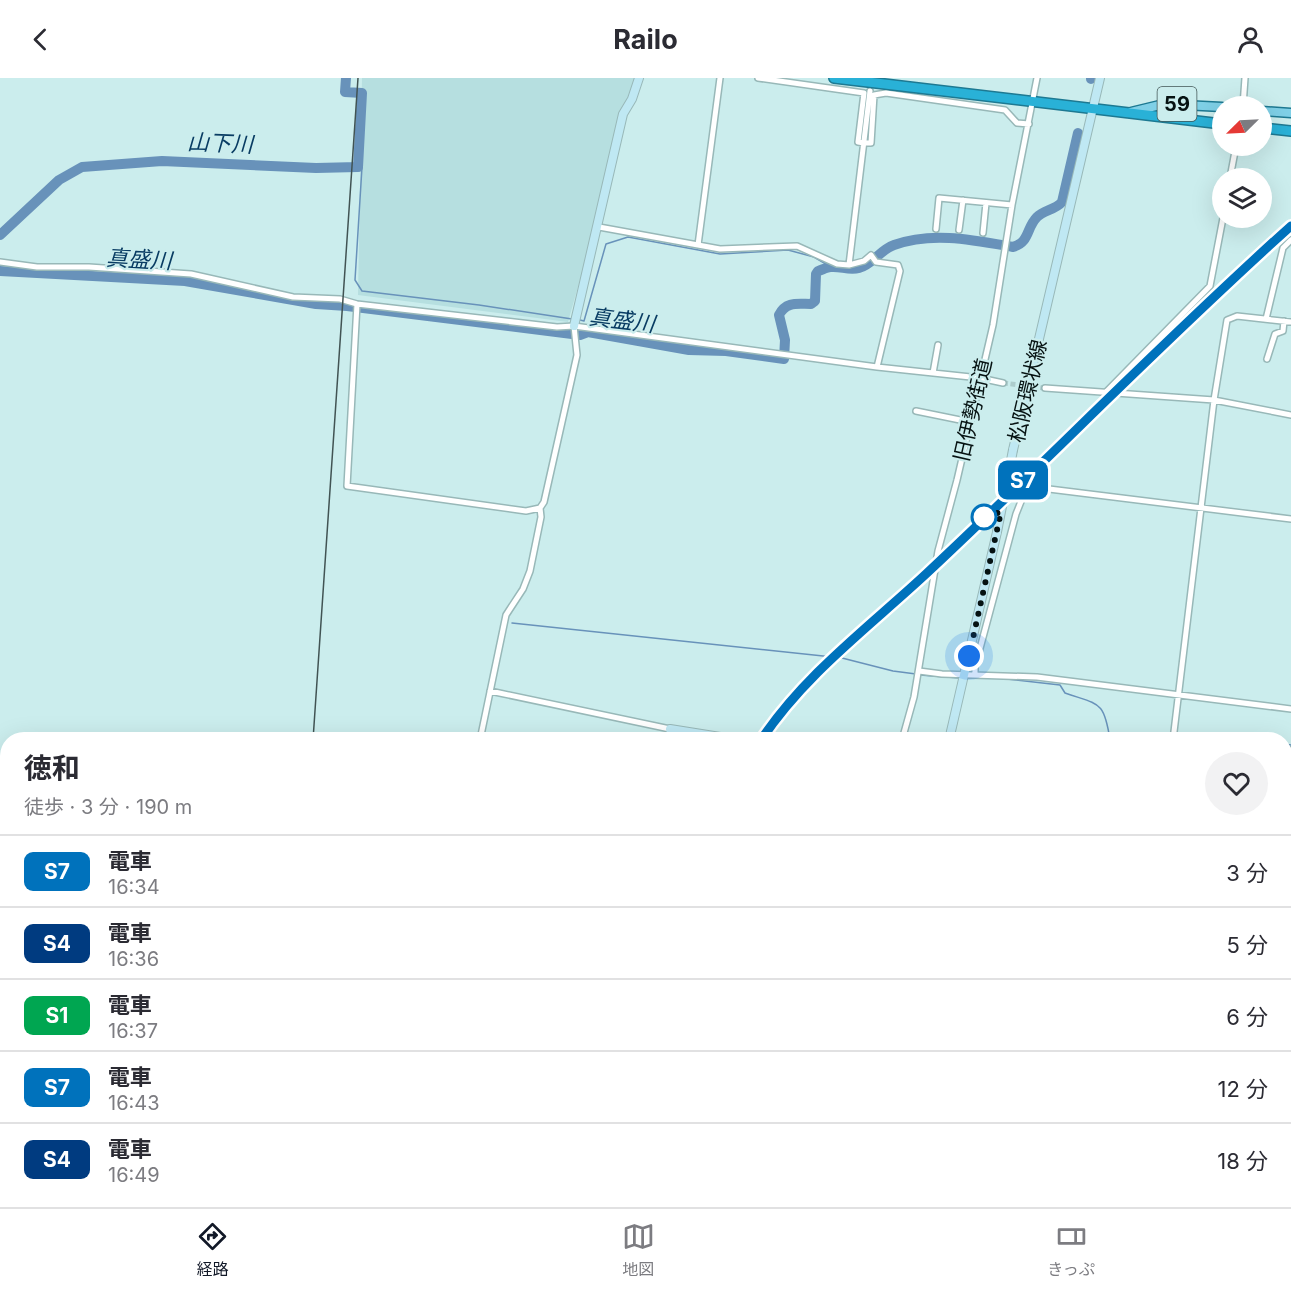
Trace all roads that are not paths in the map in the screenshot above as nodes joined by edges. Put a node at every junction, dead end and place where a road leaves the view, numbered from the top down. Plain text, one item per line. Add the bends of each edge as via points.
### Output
1 (639, 78) edge
2 (720, 78) edge
3 (758, 78) edge
4 (834, 78) edge
5 (1037, 78) edge
6 (1100, 78) edge
7 (1245, 78) edge
8 (870, 91) dead end
9 (1244, 96) edge
10 (1033, 100) junction
11 (1212, 106) edge
12 (1094, 107) junction
13 (1131, 112) junction
14 (1272, 112) edge
15 (1291, 113) edge
16 (1212, 123) edge
17 (1029, 124) junction
18 (1272, 129) edge
19 (1291, 131) edge
20 (864, 143) junction
21 (963, 201) junction
22 (986, 203) junction
23 (1012, 205) junction
24 (599, 227) junction
25 (1221, 228) edge
26 (936, 229) dead end
27 (959, 230) dead end
28 (982, 233) dead end
29 (1291, 240) edge
30 (698, 245) junction
31 (0, 262) edge
32 (849, 265) junction
33 (357, 304) junction
34 (1266, 319) junction
35 (1284, 321) junction
36 (575, 322) junction
37 (1291, 322) edge
38 (938, 345) dead end
39 (1267, 359) dead end
40 (877, 367) junction
41 (933, 373) junction
42 (980, 378) junction
43 (1003, 383) tunnel mouth
44 (1045, 388) tunnel mouth
45 (1106, 392) junction
46 (1214, 400) junction
47 (916, 411) dead end
48 (1291, 415) edge
49 (970, 422) junction
50 (540, 508) junction
51 (1201, 508) junction
52 (1291, 519) edge
53 (919, 671) junction
54 (965, 674) junction
55 (975, 674) junction
56 (490, 691) junction
57 (1178, 695) junction
58 (1291, 710) edge
59 (670, 729) junction
60 (482, 732) edge
61 (669, 732) edge
62 (689, 732) edge
63 (904, 732) edge
64 (951, 732) edge
65 (1174, 732) edge

1 - 24 main road via 623,114
2 - 30 street
3 - 20 street via 864,93 858,142
4 - 10 highway
5 - 10 street, 旧伊勢街道
6 - 12 main road, 松阪環状線
7 - 9 street
8 - 20 street
10 - 12 highway
10 - 17 street, 旧伊勢街道
11 - 13 main road, 59 via 1164,104
12 - 13 highway
12 - 54 main road, 松阪環状線, bridge
13 - 16 highway
14 - 15 main road
17 - 20 street via 1017,123 1005,110 886,93 874,95 871,143
17 - 23 street, 旧伊勢街道
18 - 19 highway
20 - 32 street
21 - 22 street
21 - 26 street via 939,198
21 - 27 street
22 - 23 street
22 - 28 street
23 - 42 street, 旧伊勢街道 via 993,325
24 - 30 street
24 - 36 main road
25 - 45 street via 1210,286
29 - 34 street via 1283,248
30 - 32 street via 720,249 797,246 837,264
31 - 33 street via 191,274 293,297 340,299
32 - 40 street via 871,255 876,262 898,265 900,271
33 - 36 street via 557,327
33 - 50 street via 347,486 526,511
34 - 35 street
34 - 46 street via 1237,316 1227,320
35 - 37 street
35 - 39 street via 1283,331 1275,334
36 - 40 street
36 - 50 street via 577,355
38 - 41 street
40 - 41 street
41 - 42 street
42 - 43 street
42 - 49 street, 旧伊勢街道
44 - 45 street
45 - 46 street
46 - 48 street
46 - 51 street
47 - 49 street
49 - 53 street, 旧伊勢街道 via 938,551
50 - 56 street via 530,572 506,615
51 - 52 street
51 - 55 street via 1035,485 1022,499 1016,514
51 - 57 street
53 - 54 street
53 - 63 street, 旧伊勢街道
54 - 55 street
54 - 64 main road, 松阪環状線
55 - 57 street
56 - 59 street
56 - 60 street
57 - 58 street
57 - 65 street
59 - 61 street
59 - 62 main road

